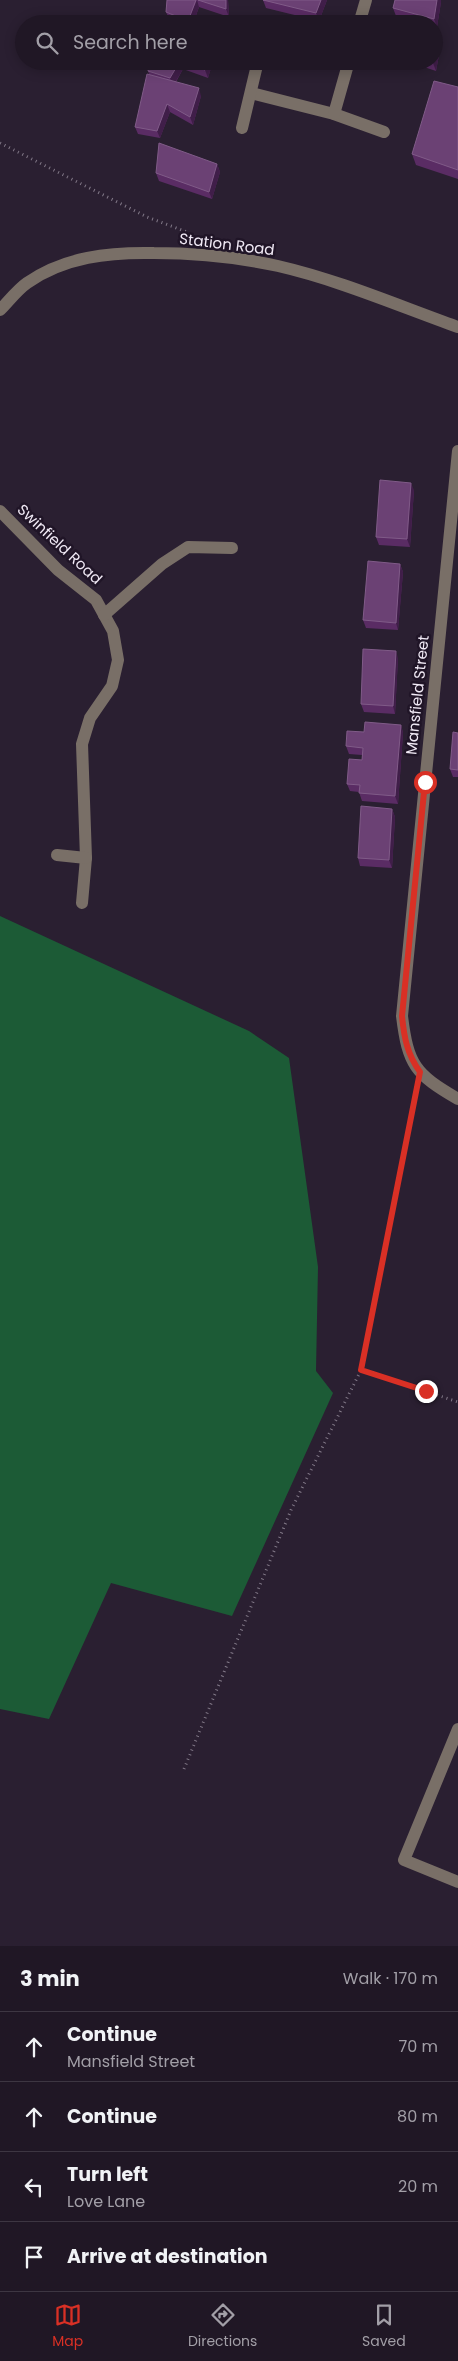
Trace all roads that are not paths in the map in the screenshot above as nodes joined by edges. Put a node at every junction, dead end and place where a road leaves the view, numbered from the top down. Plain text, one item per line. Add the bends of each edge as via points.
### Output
1 (366, 0) edge
2 (362, 15) edge
3 (256, 70) edge
4 (346, 70) edge
5 (251, 93) junction
6 (334, 114) junction
7 (242, 128) dead end
8 (384, 132) dead end
9 (0, 310) edge
10 (458, 328) edge
11 (458, 451) edge
12 (0, 511) edge
13 (232, 548) dead end
14 (104, 615) junction
15 (57, 855) dead end
16 (86, 858) junction
17 (82, 903) dead end
18 (458, 1098) edge
19 (458, 1730) edge
20 (458, 1882) edge

1 - 2 street
3 - 5 street
4 - 6 street
5 - 6 street
5 - 7 street
6 - 8 street
9 - 10 street, Station Road via 26,284 59,266 87,257 128,252 198,254 279,267
11 - 18 street, Mansfield Street via 402,1016 412,1061 420,1072
12 - 14 street, Swinfield Road via 58,570 96,600
13 - 14 street via 188,547 162,564
14 - 16 street, Swinfield Road via 113,631 118,660 112,686 90,718 82,744
15 - 16 street
16 - 17 street, Swinfield Road
19 - 20 street via 404,1860

